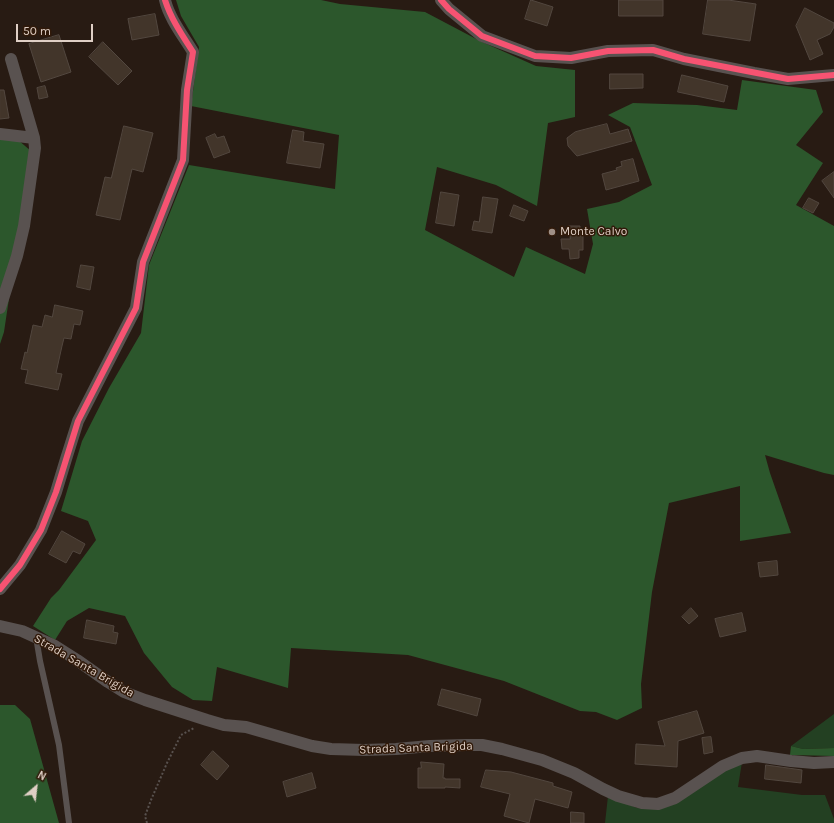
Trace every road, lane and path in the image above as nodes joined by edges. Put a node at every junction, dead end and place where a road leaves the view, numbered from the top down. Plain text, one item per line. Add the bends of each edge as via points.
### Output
1 (165, 0) edge
2 (441, 0) edge
3 (11, 59) dead end
4 (834, 76) edge
5 (0, 134) edge
6 (34, 138) junction
7 (0, 308) edge
8 (0, 589) edge
9 (0, 626) edge
10 (36, 637) junction
11 (207, 720) junction
12 (834, 762) edge
13 (69, 823) edge
14 (147, 823) edge

1 - 8 street via 173,20 193,52 187,90 183,160 143,262 136,308 78,421 41,530 20,565
2 - 4 street via 482,36 535,56 571,58 608,50 653,50 684,59 788,79
3 - 6 street
5 - 6 street
6 - 7 street via 35,148 24,226
9 - 10 street, Strada Santa Brigida
10 - 11 street, Strada Santa Brigida via 55,646 124,692
10 - 13 lane via 59,746
11 - 12 street, Strada Santa Brigida via 331,750 482,745 542,760 618,796 650,804 675,798 723,766 742,758 758,756 814,763
11 - 14 path via 181,736 151,800 146,816

